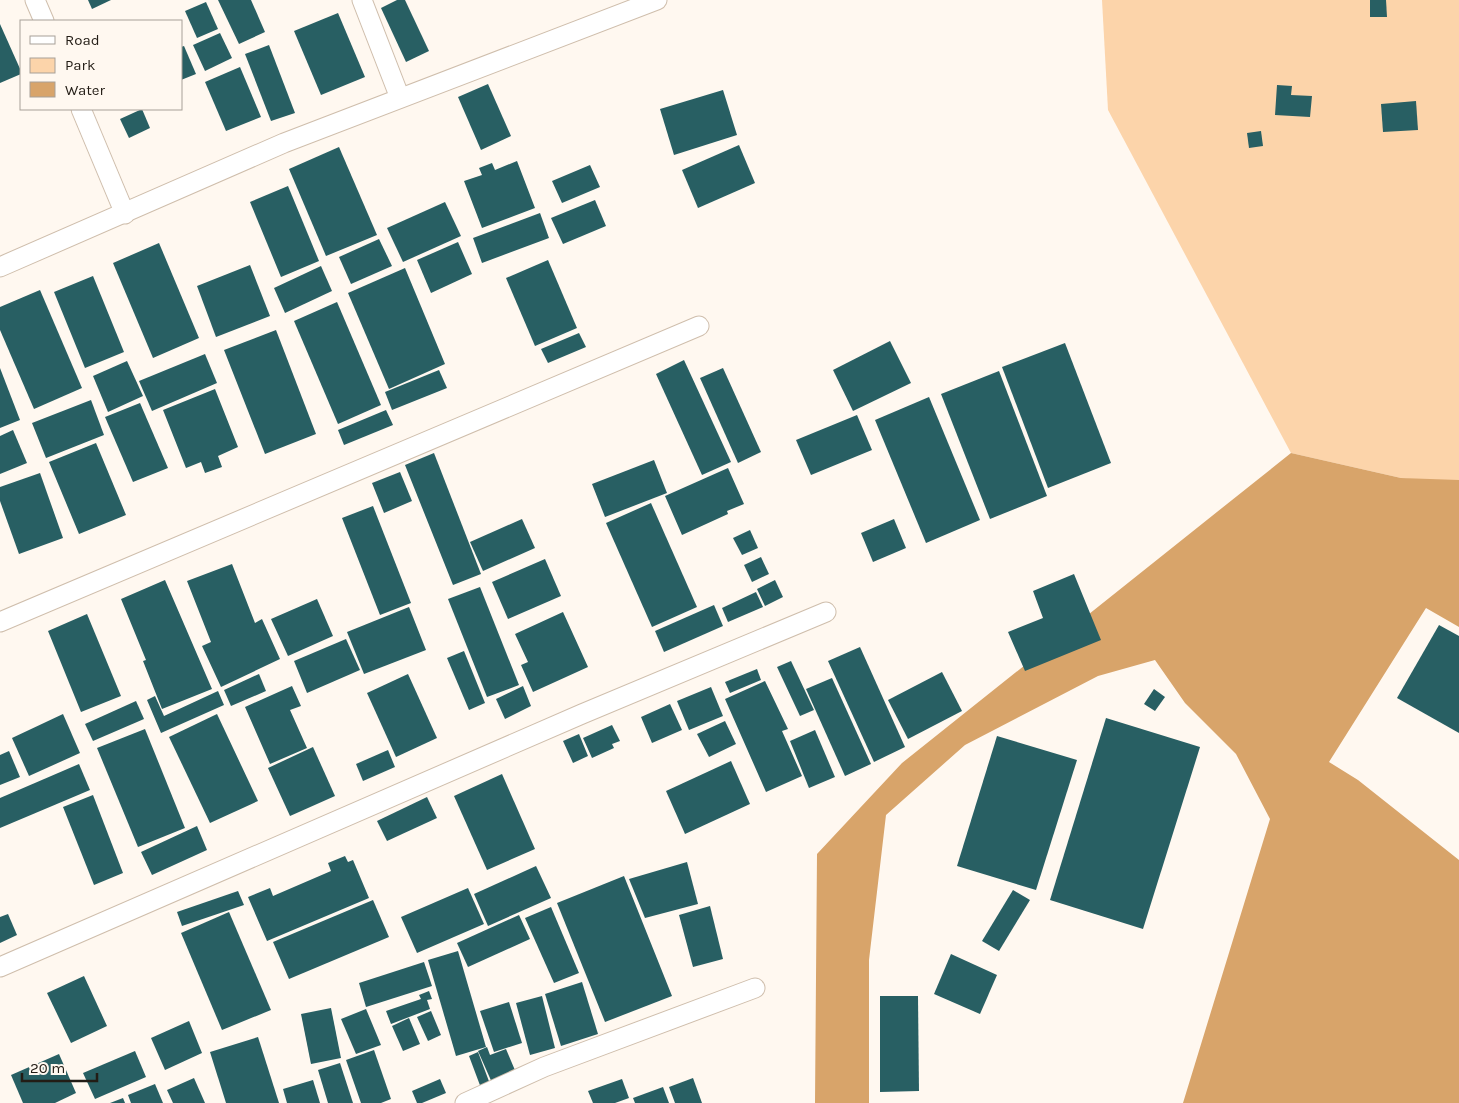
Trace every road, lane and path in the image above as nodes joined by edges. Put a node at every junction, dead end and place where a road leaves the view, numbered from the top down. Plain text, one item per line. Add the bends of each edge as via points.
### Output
1 (35, 0) edge
2 (362, 0) edge
3 (657, 0) edge
4 (44, 20) edge
5 (400, 98) junction
6 (81, 110) edge
7 (125, 214) junction
8 (0, 268) edge
9 (699, 326) dead end
10 (826, 612) dead end
11 (0, 622) edge
12 (0, 966) edge
13 (755, 988) dead end
14 (465, 1103) edge

1 - 4 street
2 - 5 street
3 - 5 street
5 - 7 street via 284,143
6 - 7 street
7 - 8 street
9 - 11 street
10 - 12 street
13 - 14 street via 544,1067

